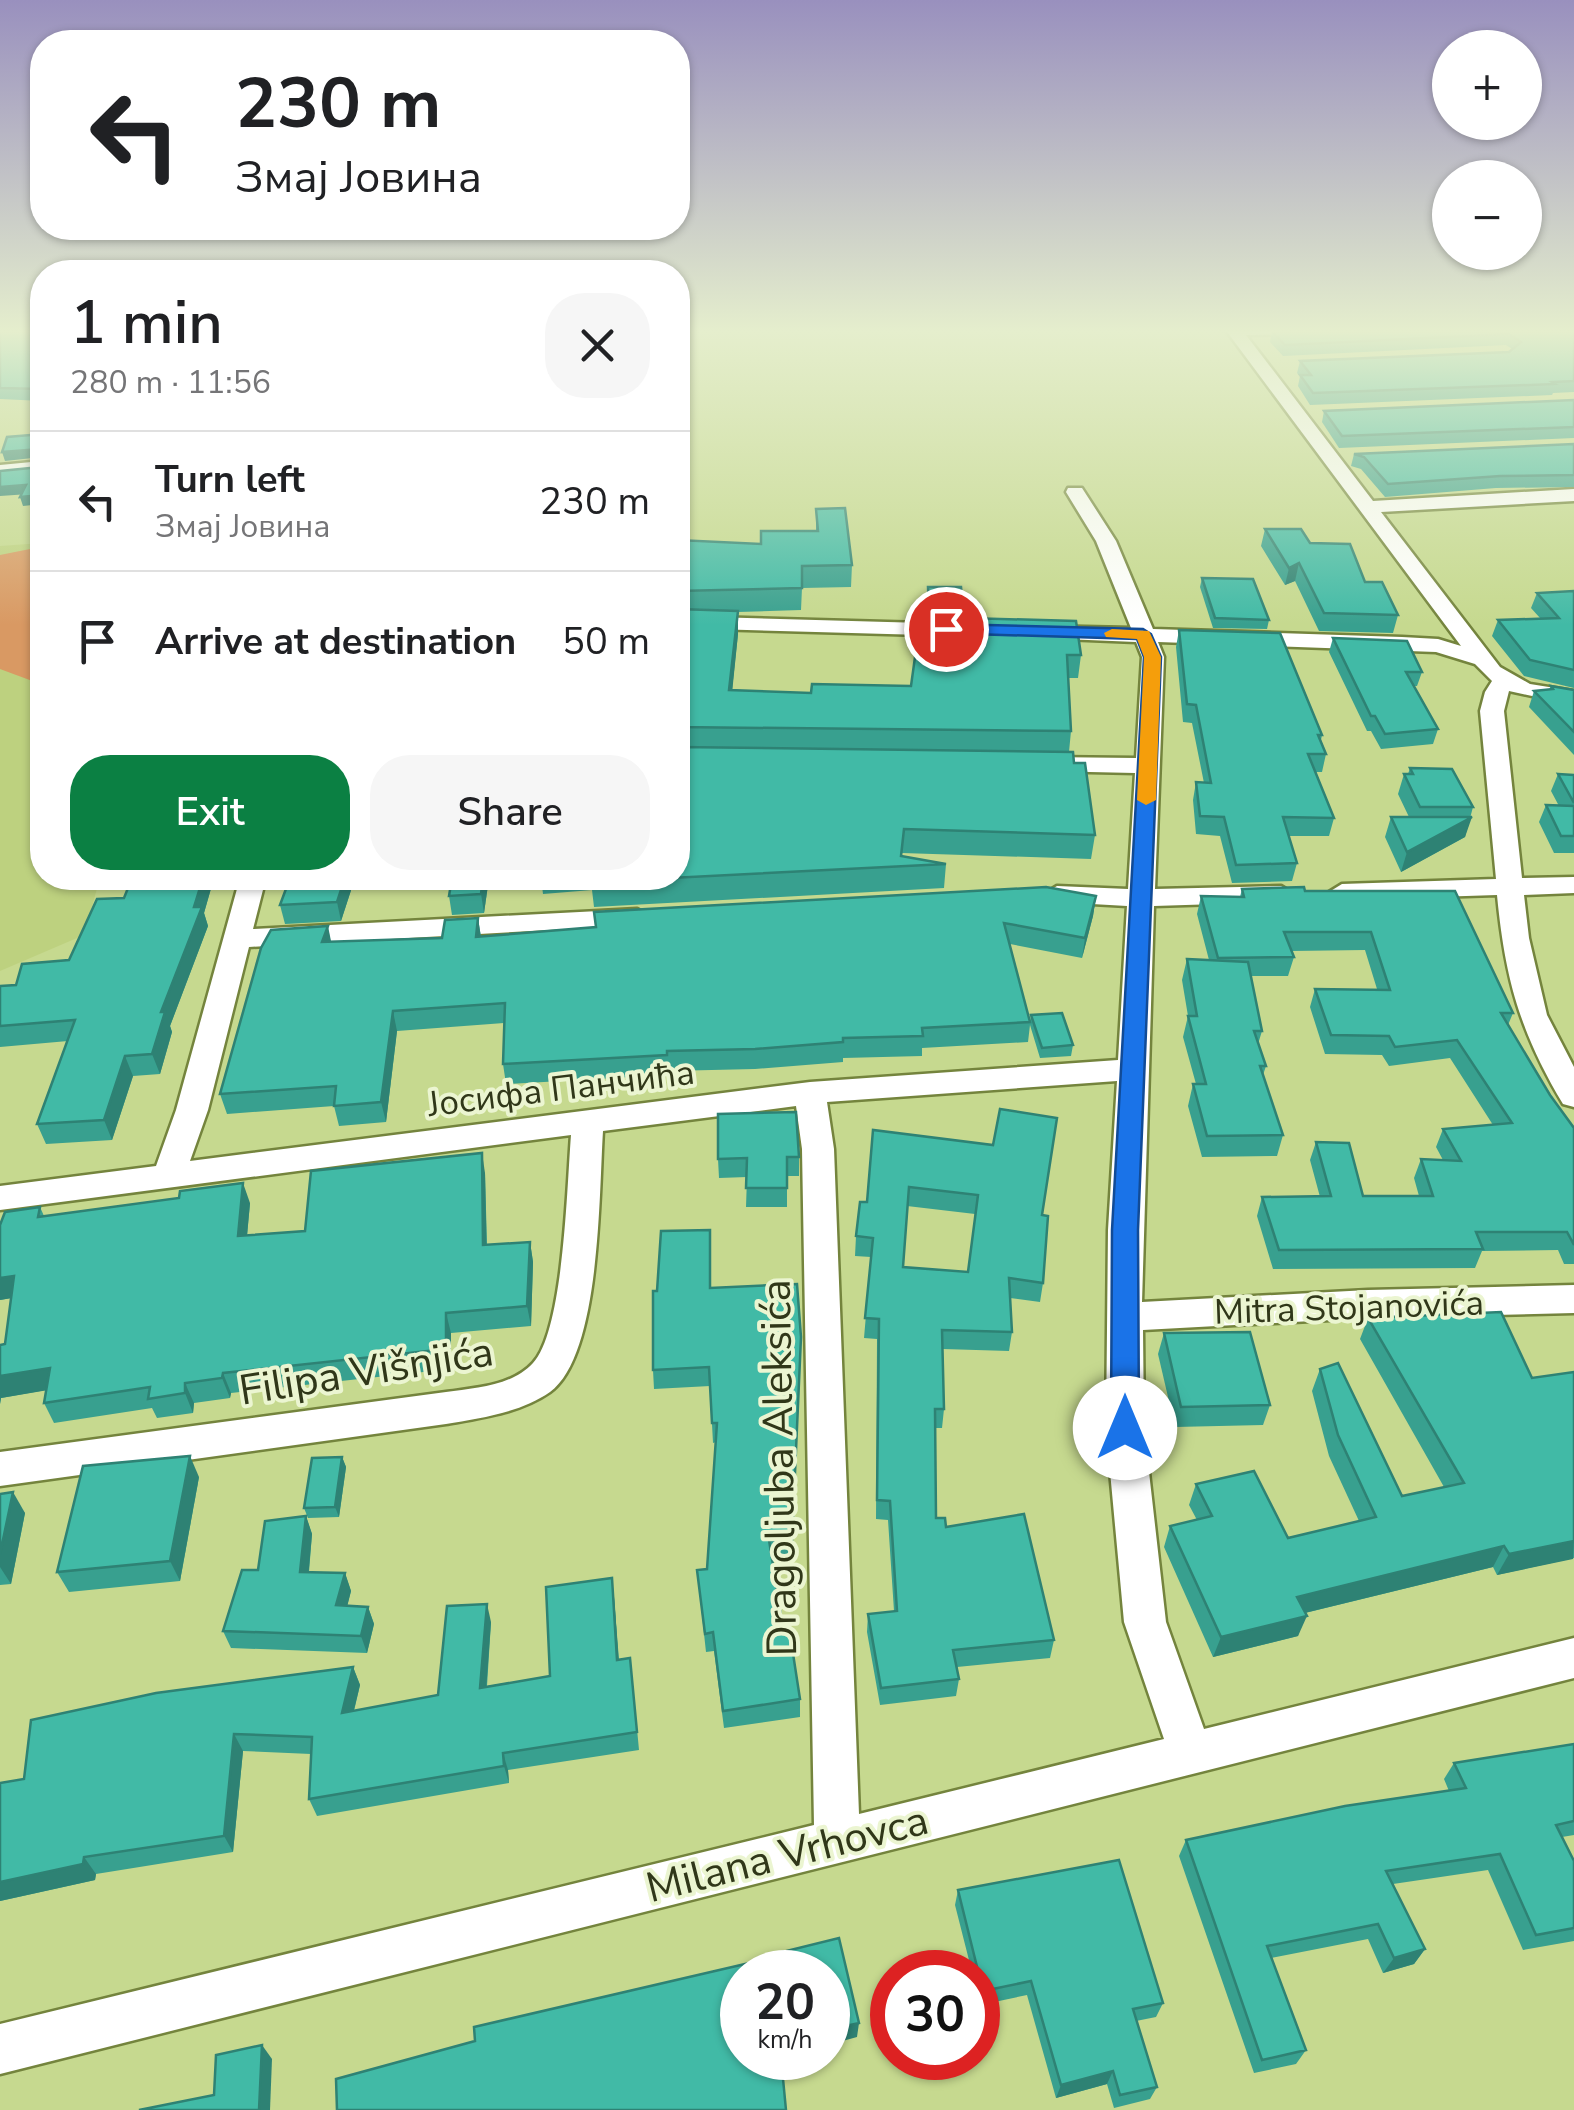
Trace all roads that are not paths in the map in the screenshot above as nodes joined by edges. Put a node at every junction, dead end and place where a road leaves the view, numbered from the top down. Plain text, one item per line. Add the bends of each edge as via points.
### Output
1 (1318, 427) edge
2 (30, 467) edge
3 (0, 471) edge
4 (1075, 492) dead end
5 (1574, 494) edge
6 (1366, 508) junction
7 (690, 622) edge
8 (985, 630) edge
9 (1025, 631) edge
10 (1143, 634) junction
11 (1481, 659) junction
12 (1504, 680) junction
13 (1574, 698) edge
14 (1012, 764) edge
15 (1149, 766) junction
16 (1574, 885) edge
17 (1510, 888) junction
18 (251, 890) edge
19 (1037, 895) edge
20 (1138, 898) junction
21 (658, 916) edge
22 (239, 939) junction
23 (1133, 1069) junction
24 (810, 1094) junction
25 (1574, 1096) edge
26 (588, 1124) junction
27 (170, 1173) junction
28 (0, 1198) edge
29 (1574, 1299) edge
30 (1125, 1317) junction
31 (0, 1469) edge
32 (1574, 1658) edge
33 (1190, 1753) junction
34 (837, 1841) junction
35 (0, 2049) edge

1 - 6 street
2 - 3 street
4 - 10 street via 1106,541
5 - 6 street
6 - 11 street
7 - 8 street
9 - 10 street
10 - 11 street via 1438,646
10 - 15 street via 1153,657
11 - 12 street
12 - 13 street via 1542,695
12 - 17 street via 1492,711
14 - 15 street
15 - 20 street
16 - 17 street
17 - 20 street
17 - 25 street via 1532,1015
18 - 22 street
19 - 20 street
20 - 23 street
21 - 22 street
22 - 27 street
23 - 24 street, Јосифа Панчића
23 - 30 street
24 - 26 street, Јосифа Панчића
24 - 34 street, Dragoljuba Aleksića via 818,1149
26 - 27 street, Јосифа Панчића
26 - 31 street, Filipa Višnjića via 560,1354 528,1388 446,1408
27 - 28 street, Јосифа Панчића
29 - 30 street, Mitra Stojanovića
30 - 33 street via 1125,1428 1145,1622
32 - 33 street, Milana Vrhovca
33 - 34 street, Milana Vrhovca
34 - 35 street, Milana Vrhovca

